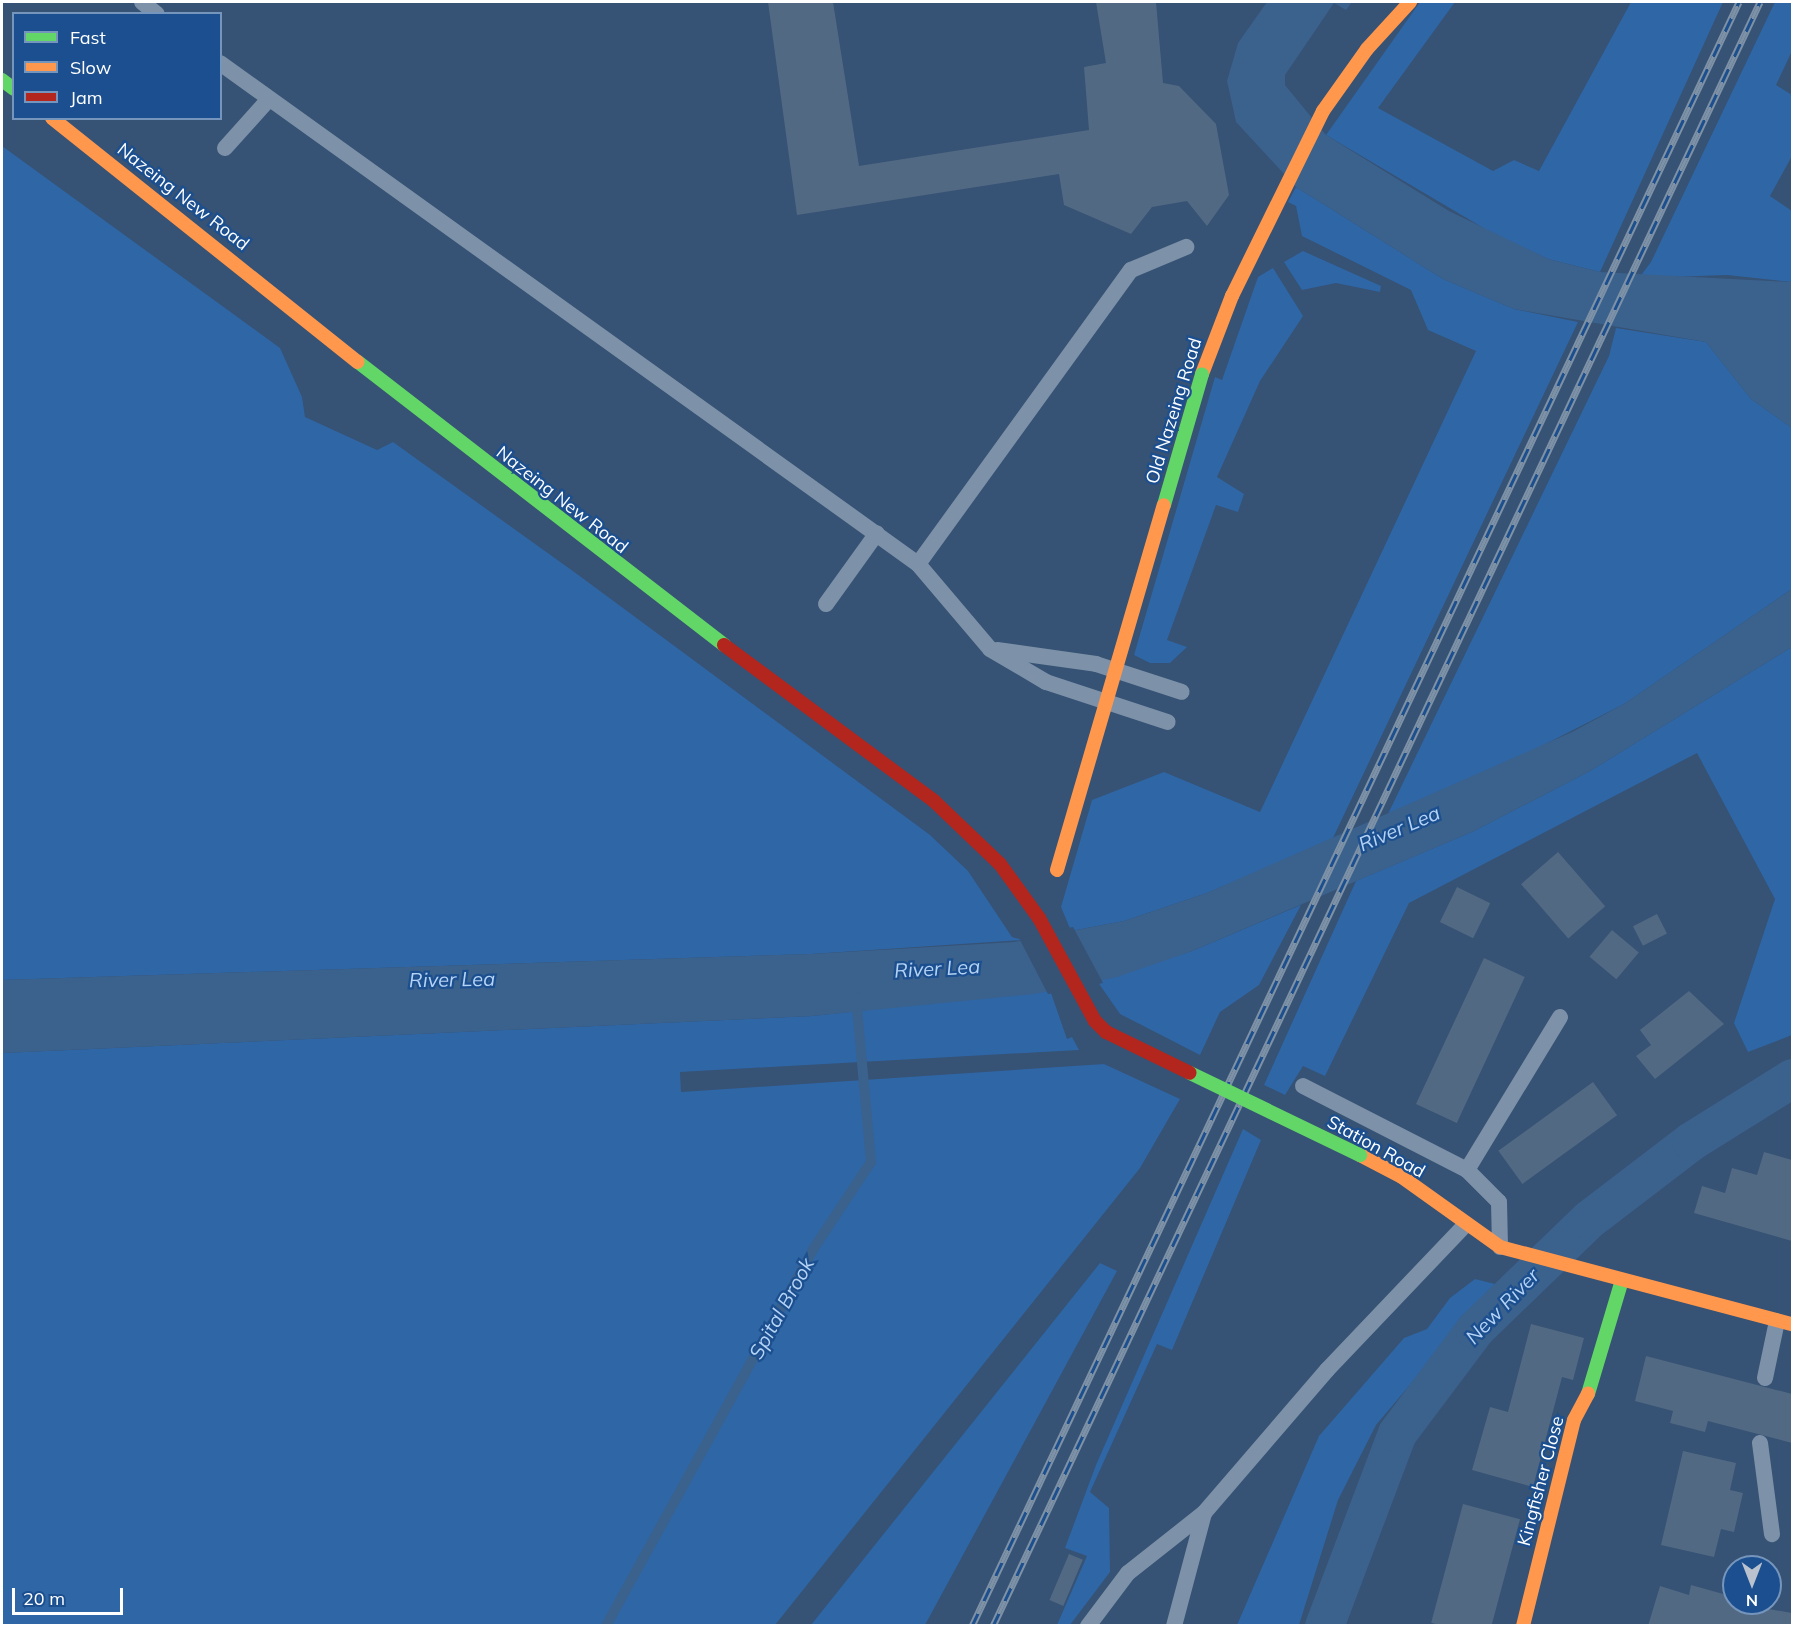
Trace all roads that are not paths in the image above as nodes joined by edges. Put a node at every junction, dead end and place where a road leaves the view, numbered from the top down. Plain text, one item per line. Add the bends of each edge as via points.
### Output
1 (142, 2) edge
2 (1410, 2) edge
3 (154, 12) edge
4 (222, 65) edge
5 (268, 100) junction
6 (55, 120) edge
7 (225, 148) dead end
8 (1186, 247) dead end
9 (876, 533) junction
10 (918, 564) junction
11 (826, 604) dead end
12 (990, 649) junction
13 (1182, 692) dead end
14 (1168, 722) dead end
15 (1055, 876) dead end
16 (1046, 901) dead end
17 (1039, 918) junction
18 (1560, 1017) dead end
19 (1303, 1086) dead end
20 (1467, 1170) junction
21 (1465, 1225) junction
22 (1506, 1249) junction
23 (1622, 1280) junction
24 (1785, 1323) edge
25 (1765, 1378) dead end
26 (1760, 1443) dead end
27 (1204, 1513) junction
28 (1772, 1534) dead end
29 (1088, 1626) edge
30 (1173, 1626) edge
31 (1523, 1626) edge

1 - 3 lane
2 - 15 main road, Old Nazeing Road, bridge via 1367,49 1323,111 1260,237 1202,374
4 - 5 lane
5 - 7 lane
5 - 9 lane
6 - 17 main road, Nazeing New Road via 595,549 943,808 1000,864
8 - 10 lane via 1131,270
9 - 10 lane
9 - 11 lane
10 - 12 lane
12 - 13 lane via 1096,664
12 - 14 lane via 1046,682
16 - 17 main road
17 - 21 main road, Station Road, bridge via 1095,1021 1106,1032 1402,1177
18 - 20 lane
19 - 20 lane
20 - 22 lane via 1499,1203
21 - 22 main road, Station Road
21 - 27 lane via 1327,1370
22 - 23 main road, Station Road
23 - 24 main road, Station Road
23 - 31 main road, Kingfisher Close via 1590,1391 1574,1420
24 - 25 lane
26 - 28 lane
27 - 29 lane via 1128,1573
27 - 30 lane

